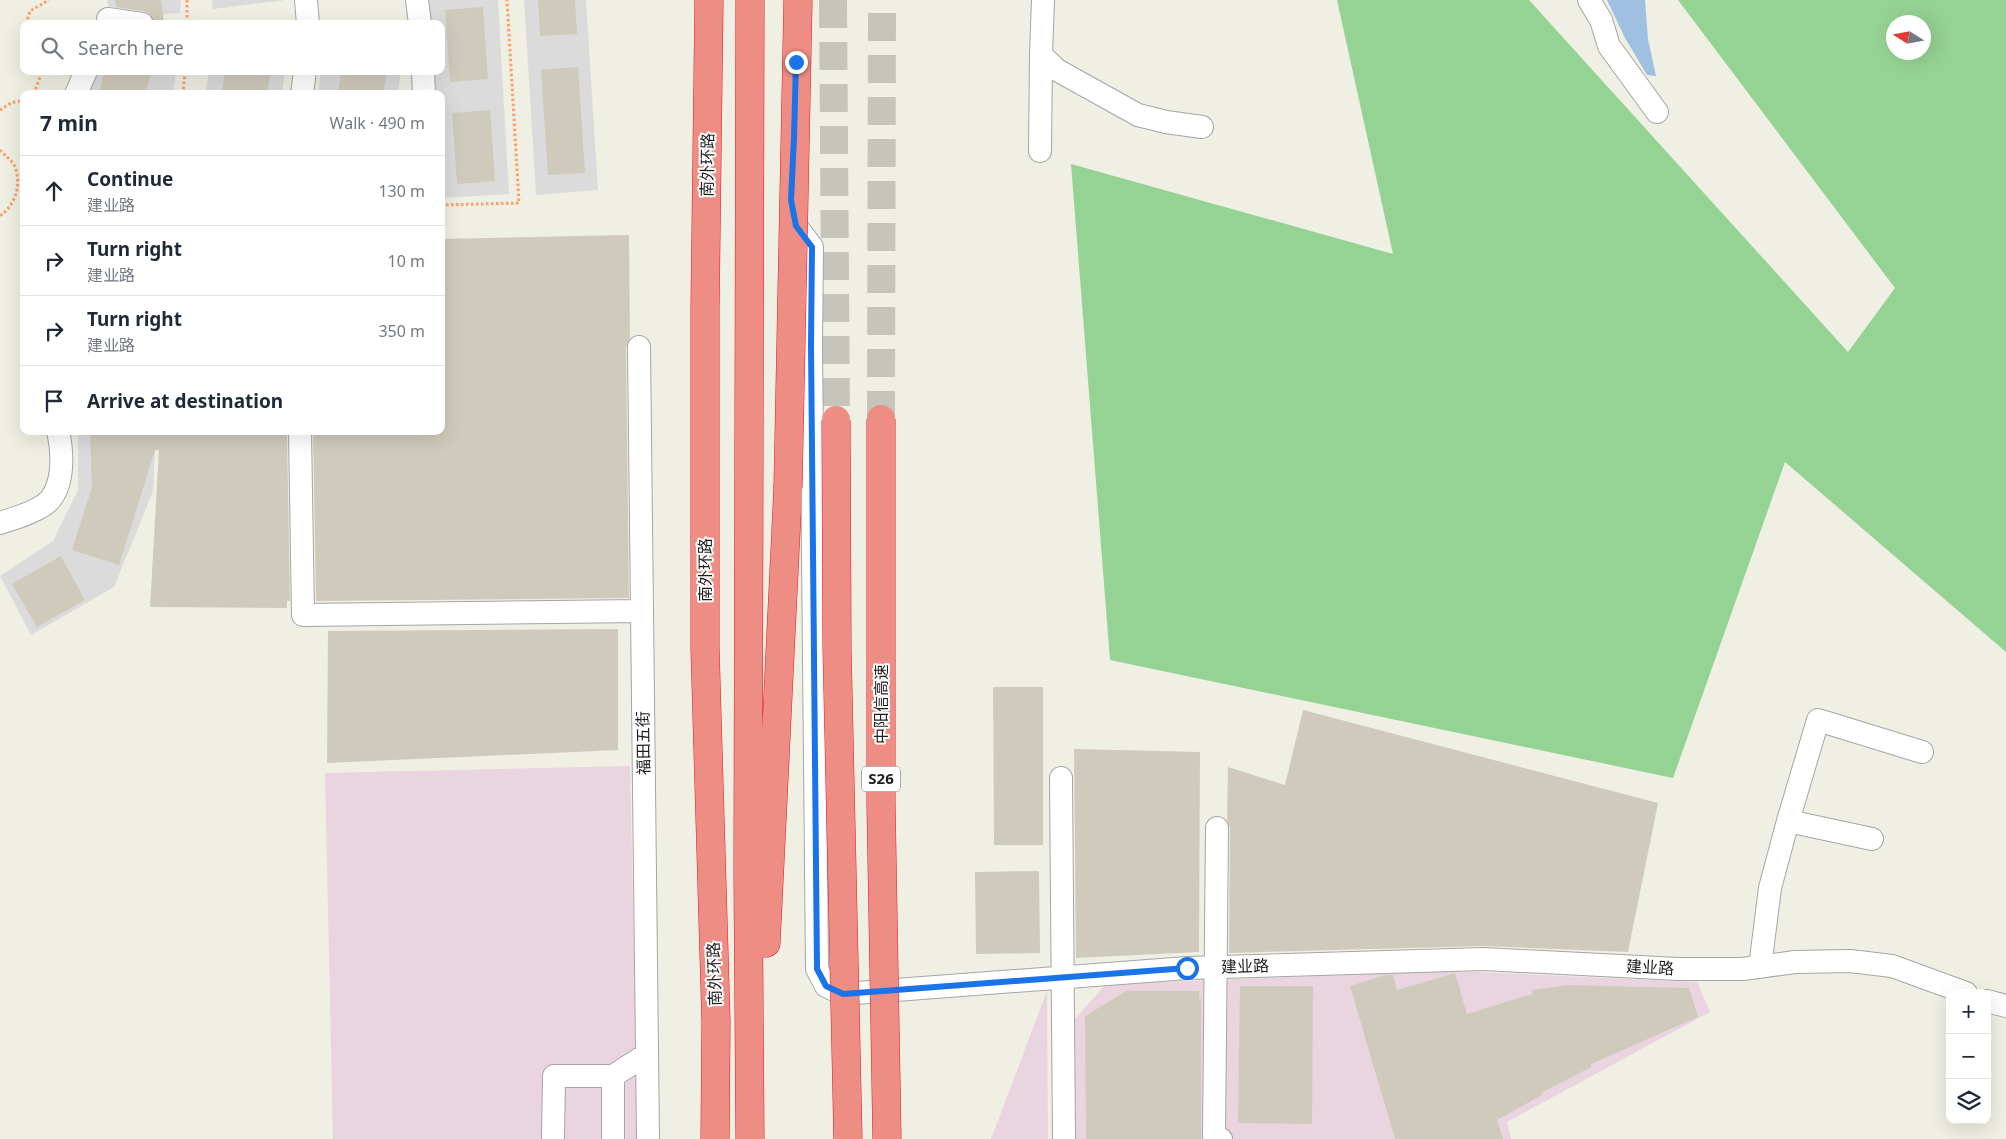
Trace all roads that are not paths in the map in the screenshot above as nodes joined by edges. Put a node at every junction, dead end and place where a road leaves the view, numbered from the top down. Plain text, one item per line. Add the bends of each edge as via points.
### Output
1 (306, 0) edge
2 (417, 0) edge
3 (709, 0) edge
4 (750, 0) edge
5 (798, 0) edge
6 (803, 0) edge
7 (1043, 0) edge
8 (1589, 0) edge
9 (106, 14) edge
10 (128, 20) edge
11 (308, 20) edge
12 (420, 20) edge
13 (1042, 56) junction
14 (84, 75) edge
15 (304, 75) edge
16 (422, 75) edge
17 (78, 90) edge
18 (302, 90) edge
19 (424, 90) edge
20 (1657, 112) dead end
21 (1202, 128) dead end
22 (1040, 150) dead end
23 (639, 348) dead end
24 (881, 419) tunnel mouth
25 (836, 420) tunnel mouth
26 (58, 435) edge
27 (300, 435) edge
28 (0, 523) edge
29 (642, 611) junction
30 (1922, 752) dead end
31 (1060, 778) dead end
32 (1788, 821) junction
33 (1217, 828) dead end
34 (1872, 839) dead end
35 (1215, 967) junction
36 (1760, 967) junction
37 (1062, 976) junction
38 (1955, 989) edge
39 (1991, 1002) edge
40 (2006, 1006) edge
41 (647, 1054) junction
42 (613, 1076) junction
43 (554, 1139) edge
44 (612, 1139) edge
45 (648, 1139) edge
46 (715, 1139) edge
47 (750, 1139) edge
48 (755, 1139) edge
49 (848, 1139) edge
50 (887, 1139) edge
51 (1064, 1139) edge
52 (1221, 1139) edge

1 - 11 street
2 - 12 street
3 - 46 highway, 南外环路 via 705,648 716,1022
4 - 47 highway
5 - 48 highway, bridge via 788,488
6 - 37 street, 建业路 via 796,62 791,200 796,226 812,247 817,969 826,986 843,994
7 - 13 street
8 - 20 street via 1601,20 1609,46
9 - 10 street
13 - 21 street via 1057,70 1138,115
13 - 22 street
14 - 17 street
15 - 18 street
16 - 19 street
23 - 29 street, 福田五街
24 - 50 highway, 中阳信高速 / S26, bridge via 881,803
25 - 49 highway, S26, bridge via 837,648
26 - 28 street via 61,460 58,488 45,504
27 - 29 street via 303,615
29 - 41 street, 福田五街
30 - 32 street via 1818,720
31 - 37 street
32 - 34 street
32 - 36 street via 1770,888
33 - 35 street
35 - 36 street, 建业路 via 1484,959 1678,969
35 - 37 street, 建业路
35 - 52 street via 1214,1136
36 - 38 street, 建业路 via 1795,962 1850,961 1892,966
37 - 51 street
39 - 40 street
41 - 42 street
41 - 45 street, 福田五街
42 - 43 street via 554,1076
42 - 44 street

